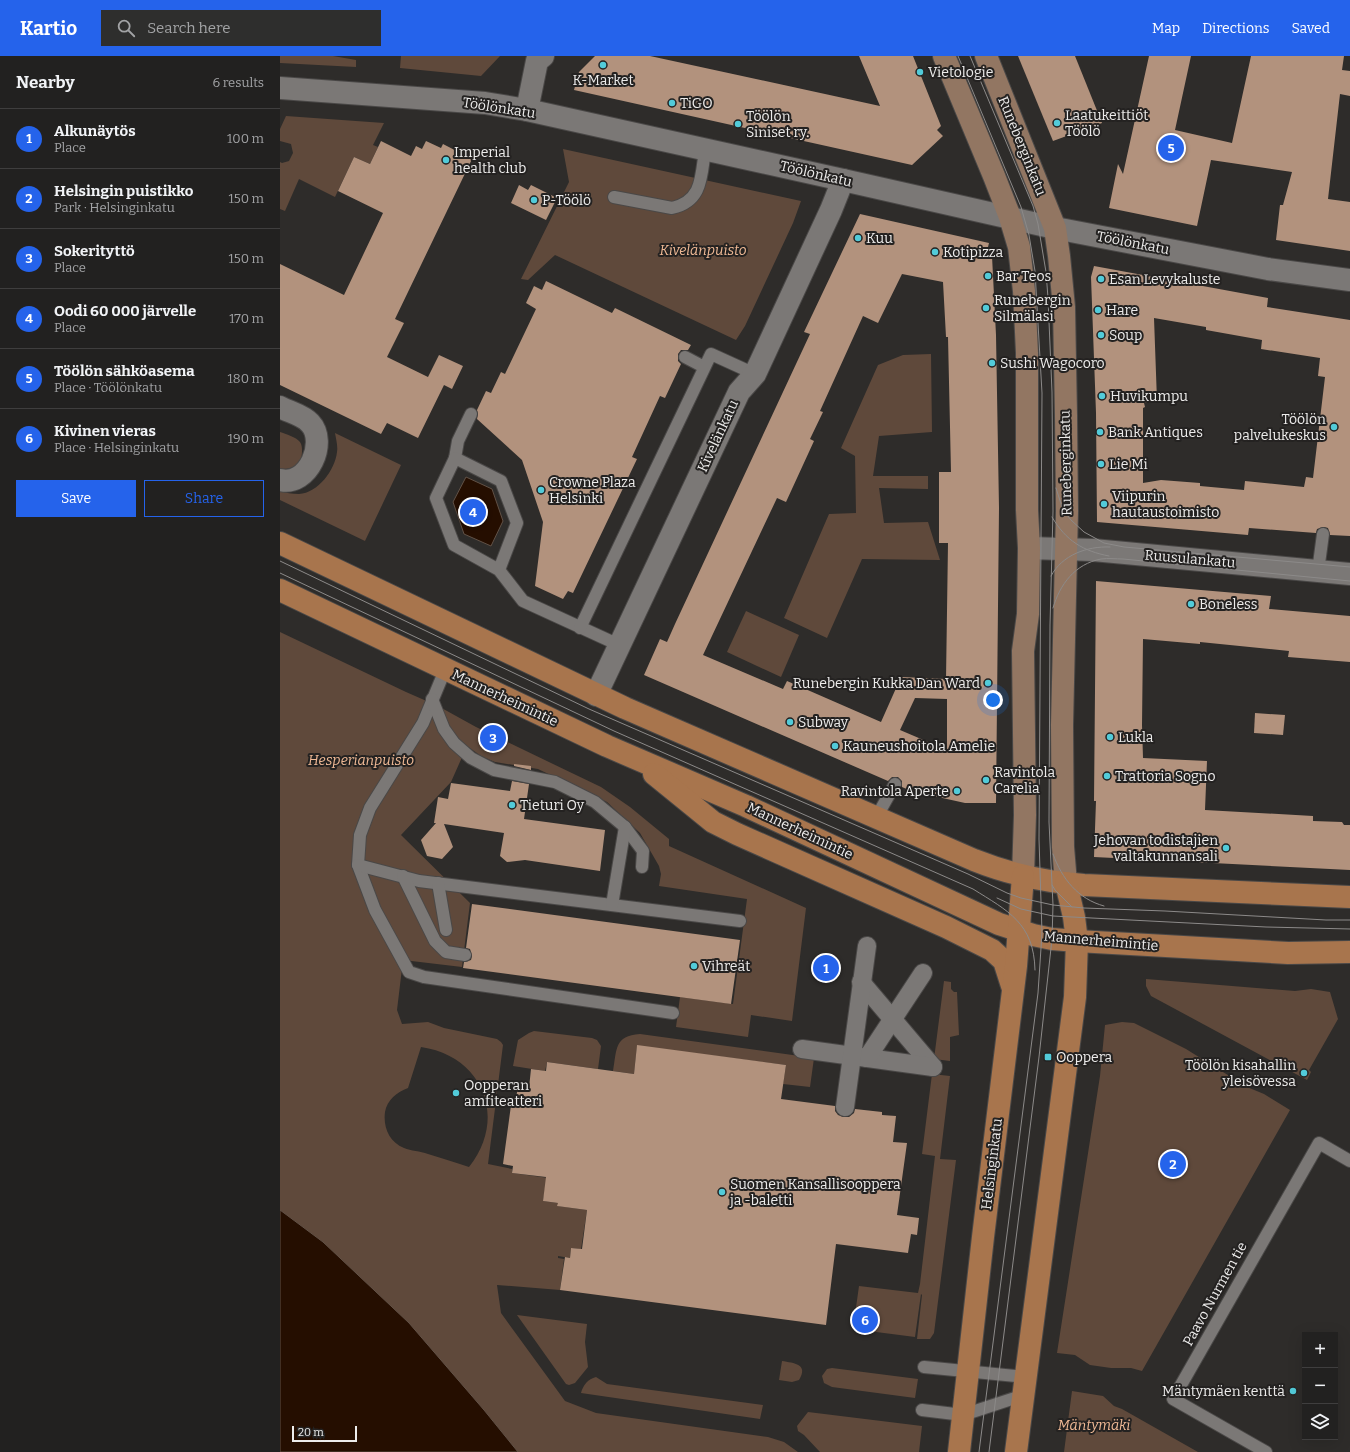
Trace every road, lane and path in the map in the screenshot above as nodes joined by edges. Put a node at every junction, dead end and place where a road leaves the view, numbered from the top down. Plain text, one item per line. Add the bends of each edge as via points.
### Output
1 (543, 56) edge
2 (944, 56) edge
3 (986, 56) edge
4 (280, 88) edge
5 (527, 110) junction
6 (704, 150) junction
7 (844, 180) junction
8 (614, 197) dead end
9 (1010, 218) junction
10 (1055, 228) junction
11 (1350, 280) edge
12 (685, 357) dead end
13 (704, 367) junction
14 (755, 374) junction
15 (280, 407) edge
16 (471, 414) dead end
17 (455, 458) junction
18 (280, 480) edge
19 (1323, 534) dead end
20 (280, 543) edge
21 (1029, 548) junction
22 (1066, 549) junction
23 (499, 570) junction
24 (1318, 571) junction
25 (1350, 574) edge
26 (280, 590) edge
27 (580, 628) junction
28 (619, 645) junction
29 (445, 670) junction
30 (596, 695) junction
31 (432, 699) junction
32 (633, 757) junction
33 (894, 784) dead end
34 (876, 818) junction
35 (625, 827) junction
36 (358, 865) junction
37 (642, 867) dead end
38 (403, 876) junction
39 (1023, 876) junction
40 (438, 883) junction
41 (1066, 883) junction
42 (1350, 897) edge
43 (612, 905) junction
44 (740, 921) dead end
45 (446, 930) dead end
46 (1019, 931) junction
47 (1077, 941) junction
48 (866, 946) dead end
49 (1350, 952) edge
50 (465, 955) dead end
51 (923, 973) dead end
52 (861, 982) junction
53 (1014, 990) junction
54 (673, 1013) dead end
55 (893, 1019) junction
56 (802, 1049) dead end
57 (859, 1057) junction
58 (845, 1107) dead end
59 (1350, 1161) edge
60 (924, 1367) dead end
61 (968, 1371) junction
62 (1025, 1386) junction
63 (922, 1410) dead end
64 (963, 1415) junction
65 (959, 1452) edge
66 (1016, 1452) edge
67 (1266, 1452) edge

1 - 5 street via 537,61
2 - 9 main road
3 - 10 main road, Runeberginkatu
4 - 5 street, Töölönkatu via 486,103
5 - 6 street, Töölönkatu
6 - 7 street, Töölönkatu
6 - 8 lane via 698,188 692,198 681,206 672,208
7 - 9 street, Töölönkatu
7 - 14 street, Kivelänkatu
9 - 10 street, Töölönkatu
9 - 21 main road via 1019,247 1024,299
10 - 11 street, Töölönkatu via 1268,269
10 - 22 main road, Runeberginkatu via 1064,307
12 - 13 lane
13 - 14 lane via 711,354
13 - 27 lane
14 - 28 street, Kivelänkatu via 739,392
15 - 18 street via 307,420 315,430 317,441 316,453 308,468 290,480
16 - 17 lane via 458,441
17 - 23 lane via 436,498 454,545
17 - 23 lane via 501,481 517,523
19 - 24 lane
20 - 30 main road
21 - 22 street, Ruusulankatu
21 - 39 main road via 1028,614 1023,651
22 - 24 street, Ruusulankatu
22 - 41 main road, Runeberginkatu via 1062,725 1063,847
23 - 27 lane via 523,601
24 - 25 street, Ruusulankatu
26 - 29 main road, Mannerheimintie
27 - 28 lane
28 - 30 street, Kivelänkatu
29 - 31 lane
29 - 32 main road, Mannerheimintie
30 - 34 main road
31 - 35 lane via 444,729 454,743 471,758 494,770 555,782 594,802
31 - 36 lane via 423,723 370,808 360,835
32 - 46 main road, Mannerheimintie
32 - 53 main road via 713,822 992,950 1004,961
33 - 34 lane
34 - 39 main road via 974,860
35 - 37 lane via 643,851
35 - 43 lane
36 - 38 lane
36 - 54 lane via 375,910 409,972 424,977
38 - 40 lane
38 - 50 lane via 435,941 446,952
39 - 41 main road
39 - 46 main road, Helsinginkatu
40 - 43 lane
40 - 45 lane
41 - 42 main road
41 - 47 main road
43 - 44 lane
46 - 47 main road, Mannerheimintie
46 - 53 main road, Helsinginkatu
47 - 49 main road, Mannerheimintie via 1288,953
47 - 62 main road via 1073,1011
48 - 52 street
51 - 55 street
52 - 55 street
52 - 57 street
53 - 61 main road, Helsinginkatu
55 - 57 street
55 - 57 street via 933,1067
56 - 57 street
57 - 58 street
59 - 67 lane, Paavo Nurmen tie via 1318,1143 1173,1399
60 - 61 lane
61 - 62 lane
61 - 64 main road, Helsinginkatu
62 - 64 lane
62 - 66 main road
63 - 64 lane
64 - 65 main road, Helsinginkatu

